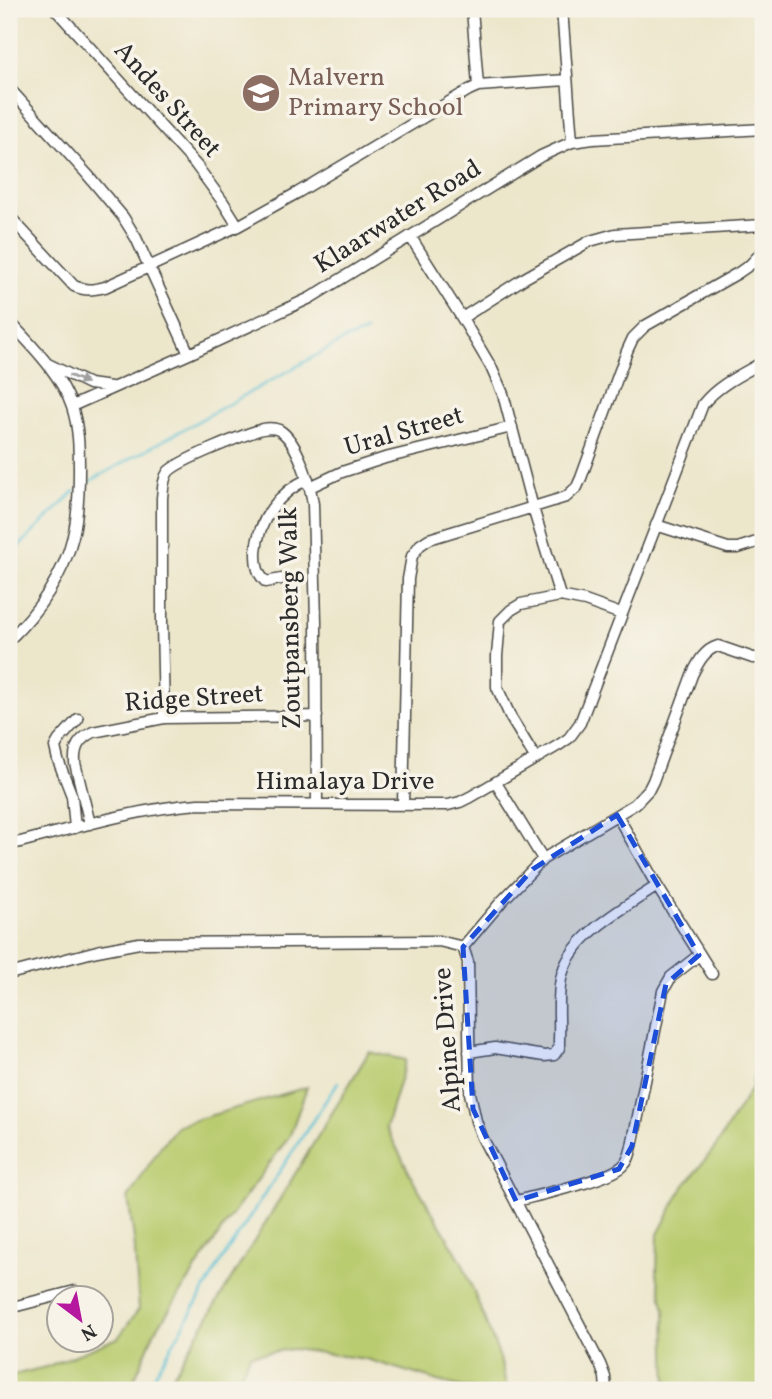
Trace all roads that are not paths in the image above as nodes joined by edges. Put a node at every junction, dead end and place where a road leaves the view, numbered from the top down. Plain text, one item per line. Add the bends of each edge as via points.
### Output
1 (55, 9) edge
2 (472, 9) edge
3 (562, 9) edge
4 (567, 80) junction
5 (478, 86) junction
6 (9, 88) edge
7 (763, 129) edge
8 (572, 142) junction
9 (9, 216) edge
10 (763, 225) edge
11 (238, 226) junction
12 (410, 236) junction
13 (763, 251) edge
14 (149, 267) junction
15 (462, 318) junction
16 (9, 321) edge
17 (188, 354) junction
18 (763, 362) edge
19 (45, 363) junction
20 (114, 387) junction
21 (72, 406) junction
22 (512, 427) junction
23 (309, 483) junction
24 (533, 508) junction
25 (656, 525) junction
26 (763, 540) edge
27 (281, 579) dead end
28 (560, 596) junction
29 (621, 614) junction
30 (9, 640) edge
31 (763, 658) edge
32 (317, 716) junction
33 (164, 718) junction
34 (78, 719) dead end
35 (536, 759) junction
36 (496, 783) junction
37 (317, 804) junction
38 (403, 805) junction
39 (617, 815) junction
40 (90, 824) junction
41 (75, 828) junction
42 (9, 845) edge
43 (543, 859) junction
44 (657, 886) junction
45 (463, 947) junction
46 (699, 955) junction
47 (9, 974) edge
48 (712, 974) dead end
49 (470, 1052) junction
50 (516, 1201) junction
51 (46, 1299) edge
52 (9, 1308) edge
53 (606, 1390) edge

1 - 11 street, Andes Street via 196,165
2 - 5 street
3 - 4 street
4 - 5 street
4 - 8 street
5 - 11 street
6 - 14 street via 109,199
7 - 8 street, Klaarwater Road
8 - 12 street, Klaarwater Road
9 - 14 street via 74,286 83,290 105,288
10 - 15 street via 615,234 590,241
11 - 14 street
12 - 15 street
12 - 17 street, Klaarwater Road via 310,298
13 - 24 street via 738,273 673,309 633,338 577,487 566,497
14 - 17 street
15 - 22 street via 498,381
16 - 19 street
17 - 20 street, Klaarwater Road
18 - 25 street, Himalaya Drive via 703,404
19 -> 20 street via 89,384
19 - 21 street
20 - 21 street, Klaarwater Road
21 - 30 street via 79,451 73,538 54,583
22 - 23 street, Ural Street via 385,458
22 - 24 street
23 - 27 street, Ural Street via 295,484 283,495 259,535 258,573 266,582
23 - 32 street, Zoutpansberg Walk via 314,525
23 - 33 street, Zoutpansberg Walk via 290,442 271,428 174,466 165,477
24 - 28 street
24 - 38 street via 436,536 412,556
25 - 26 street via 728,548
25 - 29 street, Himalaya Drive
28 - 29 street
28 - 35 street via 521,604 504,615 499,628 497,687
29 - 35 street, Himalaya Drive via 580,723 569,738
31 - 39 street via 718,646 699,660 649,789
32 - 33 street, Ridge Street
32 - 37 street, Zoutpansberg Walk
33 - 40 street, Ridge Street via 93,732 79,742 75,763
34 - 41 street via 55,747 72,796
35 - 36 street, Himalaya Drive
36 - 38 street, Himalaya Drive via 448,805
36 - 43 street
37 - 38 street, Himalaya Drive
37 - 40 street, Himalaya Drive via 179,806
39 - 43 street
39 - 44 street
40 - 41 street, Himalaya Drive
41 - 42 street, Himalaya Drive
43 - 45 street
44 - 46 street
44 - 49 street via 577,947 561,981 559,1048 554,1055 495,1048
45 - 47 street, Alpine Drive via 439,941 139,943
45 - 49 street, Alpine Drive via 468,962
46 - 48 street
46 - 50 street via 671,977 663,991 625,1164 596,1179
49 - 50 street, Alpine Drive via 470,1093 476,1121
50 - 53 street, Alpine Drive via 600,1364
51 - 52 street

